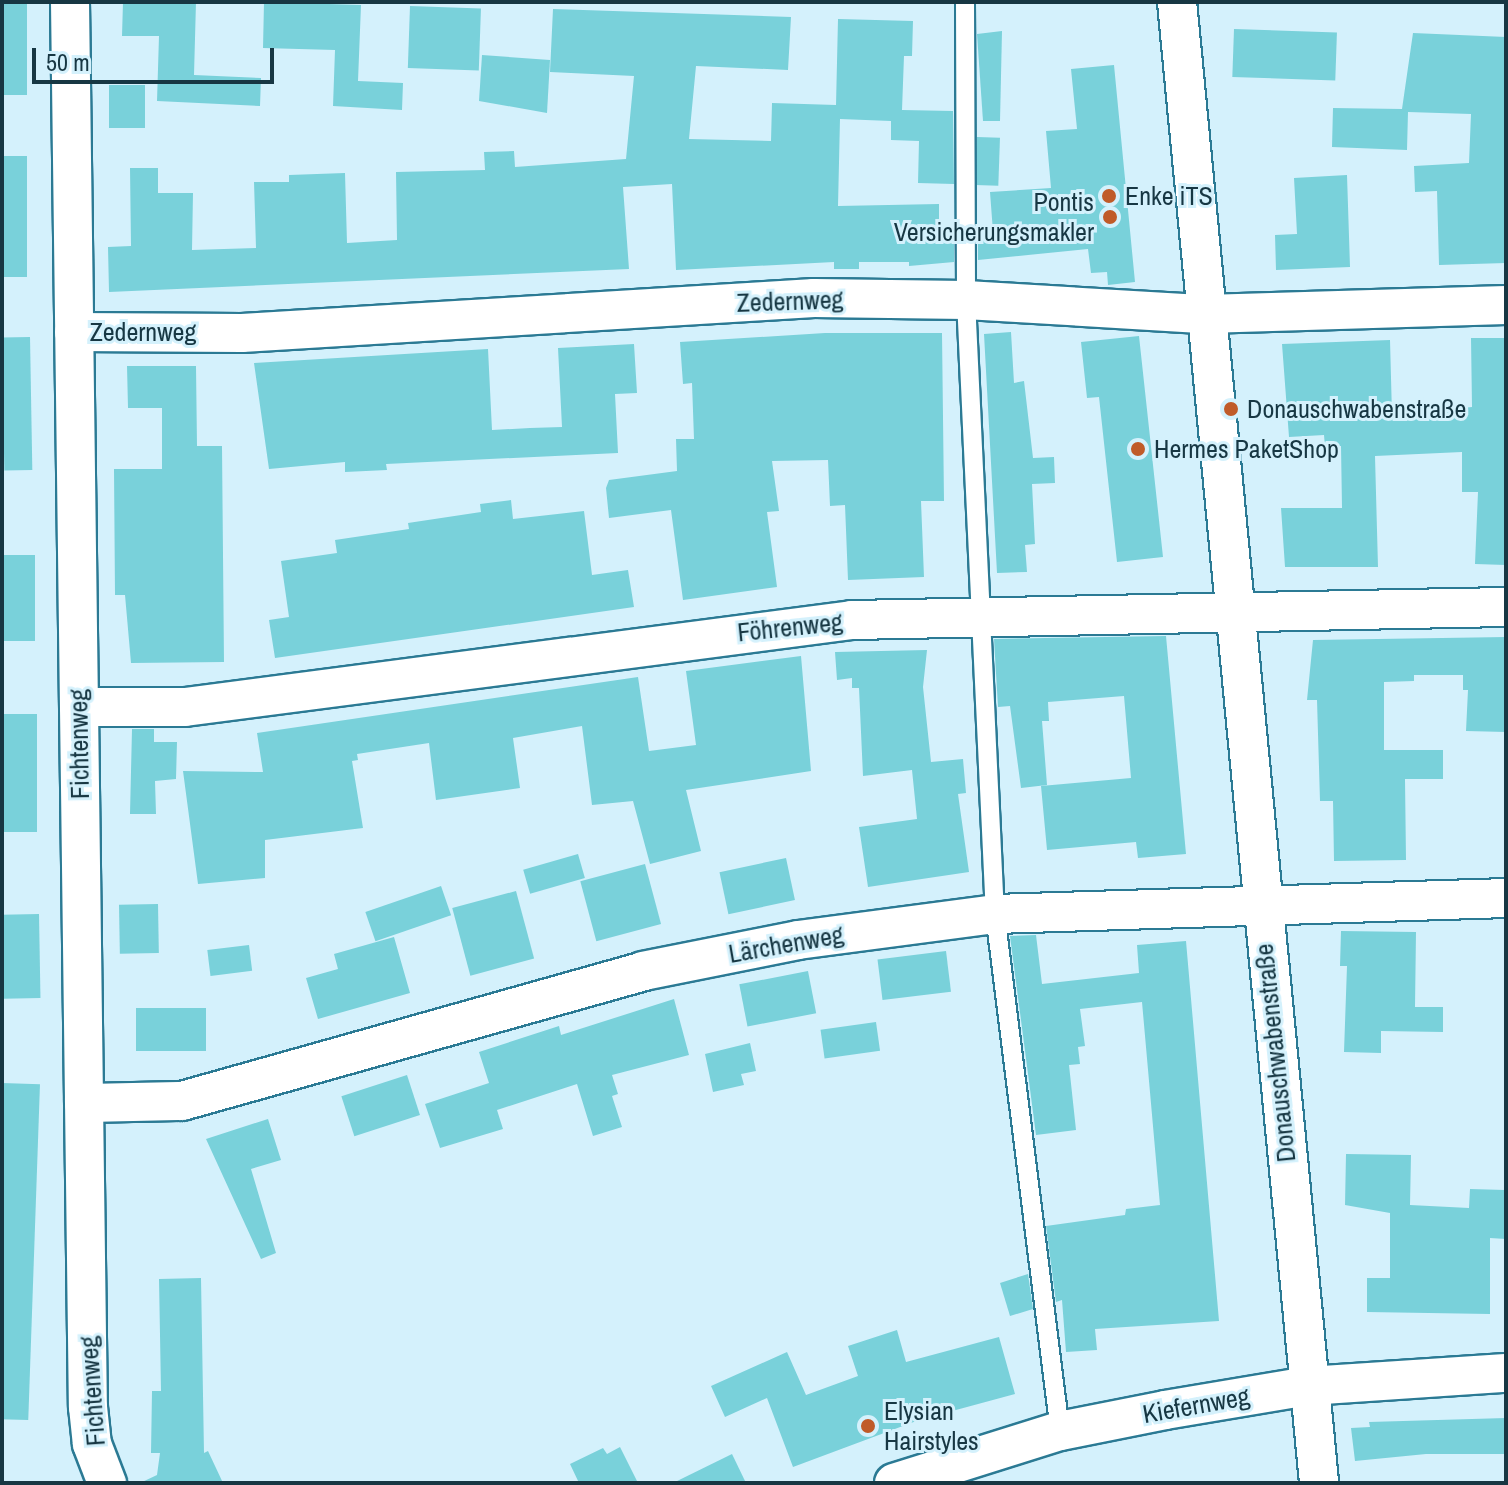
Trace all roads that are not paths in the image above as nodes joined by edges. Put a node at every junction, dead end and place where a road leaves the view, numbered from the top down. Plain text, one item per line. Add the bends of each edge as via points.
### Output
1 (70, 2) edge
2 (965, 2) edge
3 (1177, 2) edge
4 (966, 300) junction
5 (1506, 305) edge
6 (1205, 314) junction
7 (74, 332) junction
8 (1506, 607) edge
9 (1234, 610) junction
10 (979, 616) junction
11 (79, 707) junction
12 (1506, 898) edge
13 (1260, 903) junction
14 (995, 914) junction
15 (84, 1103) junction
16 (1506, 1373) edge
17 (1308, 1386) junction
18 (1060, 1431) junction
19 (107, 1483) edge
20 (894, 1483) edge
21 (1319, 1483) edge

1 - 7 street, Fichtenweg
2 - 4 lane
3 - 6 street, Donauschwabenstraße
4 - 6 street, Zedernweg
4 - 7 street, Zedernweg via 814,298 242,333
4 - 10 lane
5 - 6 street, Zedernweg
6 - 9 street, Donauschwabenstraße
7 - 11 street, Fichtenweg
8 - 9 street, Föhrenweg
9 - 10 street, Föhrenweg
9 - 13 street, Donauschwabenstraße
10 - 11 street, Föhrenweg via 852,620 743,631 185,707
10 - 14 lane
11 - 15 street, Fichtenweg
12 - 13 street, Lärchenweg
13 - 14 street, Lärchenweg
13 - 17 street, Donauschwabenstraße
14 - 15 street, Lärchenweg via 798,940 643,971 182,1101
14 - 18 lane
15 - 19 street, Fichtenweg via 88,1407 92,1444
16 - 17 street, Kiefernweg
17 - 18 street, Kiefernweg
17 - 21 street, Donauschwabenstraße
18 - 20 street, Kiefernweg

